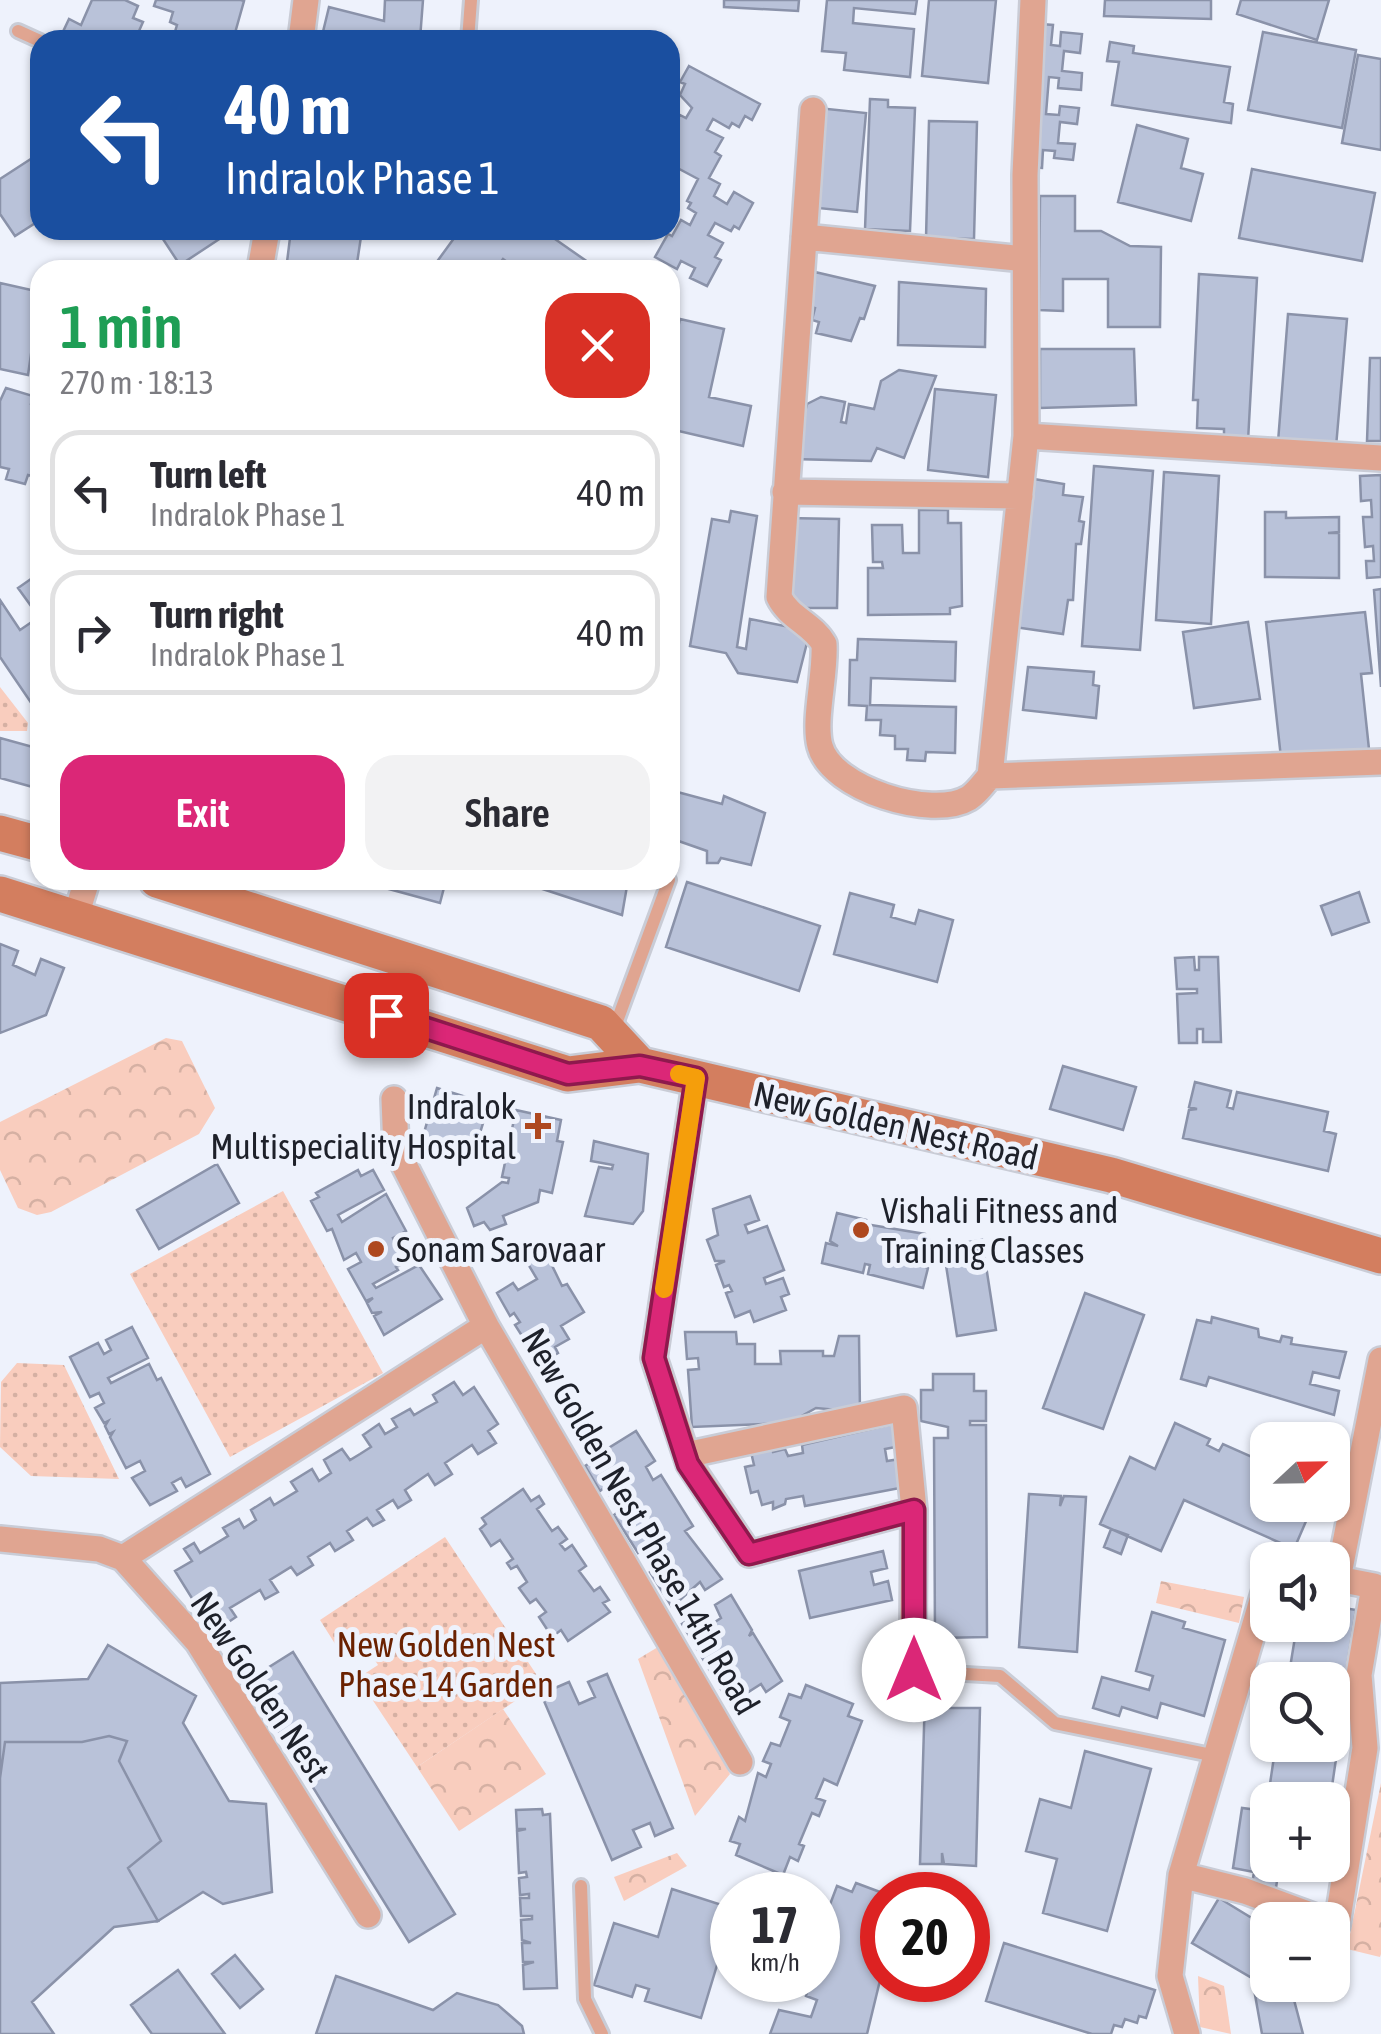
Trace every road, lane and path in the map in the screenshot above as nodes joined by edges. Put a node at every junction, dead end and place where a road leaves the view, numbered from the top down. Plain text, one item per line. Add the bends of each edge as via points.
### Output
1 (306, 0) edge
2 (471, 0) edge
3 (1033, 0) edge
4 (302, 30) edge
5 (469, 30) edge
6 (18, 31) dead end
7 (30, 36) edge
8 (814, 110) dead end
9 (804, 237) junction
10 (1025, 259) junction
11 (1026, 436) junction
12 (1381, 458) edge
13 (785, 492) junction
14 (1020, 496) junction
15 (1381, 762) edge
16 (990, 776) junction
17 (0, 833) edge
18 (30, 841) edge
19 (84, 890) edge
20 (188, 890) edge
21 (666, 890) edge
22 (0, 894) edge
23 (76, 916) junction
24 (612, 1035) junction
25 (640, 1066) junction
26 (696, 1078) junction
27 (394, 1099) dead end
28 (1381, 1256) edge
29 (486, 1326) junction
30 (1381, 1360) edge
31 (686, 1455) junction
32 (914, 1510) junction
33 (0, 1539) edge
34 (1343, 1542) edge
35 (123, 1558) junction
36 (1350, 1581) edge
37 (914, 1636) joint
38 (1250, 1641) edge
39 (1216, 1756) junction
40 (740, 1762) dead end
41 (1181, 1875) junction
42 (581, 1886) dead end
43 (1274, 1902) edge
44 (1341, 1902) edge
45 (368, 1915) dead end
46 (602, 2034) edge
47 (1187, 2034) edge

1 - 4 street
2 - 5 lane
3 - 10 street
6 - 7 lane
8 - 9 street
9 - 10 street
9 - 13 street
10 - 11 street
11 - 12 street
11 - 14 street
13 - 14 street
13 - 16 street via 779,597 824,644 820,745 830,762 853,783 906,803 944,806 970,798
14 - 16 street
15 - 16 street
17 - 18 main road
19 - 23 street
20 - 24 main road via 601,1022
21 - 24 lane
22 - 23 main road, New Golden Nest Road
23 - 25 main road, New Golden Nest Road via 568,1074
24 - 25 main road
25 - 26 main road, New Golden Nest Road
26 - 28 main road, New Golden Nest Road via 1110,1175
26 - 31 street via 654,1358
27 - 29 street via 396,1149
29 - 35 street, New Golden Nest Phase 14th Road
29 - 40 street, New Golden Nest Phase 14th Road
30 - 34 street
31 - 32 street via 749,1554
31 - 32 street via 904,1408
32 - 37 street
33 - 35 street
35 - 45 street, New Golden Nest via 198,1642
36 - 44 street via 1374,1586 1359,1675 1365,1748
37 - 39 lane via 914,1670 1000,1676 1055,1723
38 - 39 street
39 - 41 street
41 - 43 street
41 - 47 street via 1170,1976
42 - 46 lane via 585,1999

